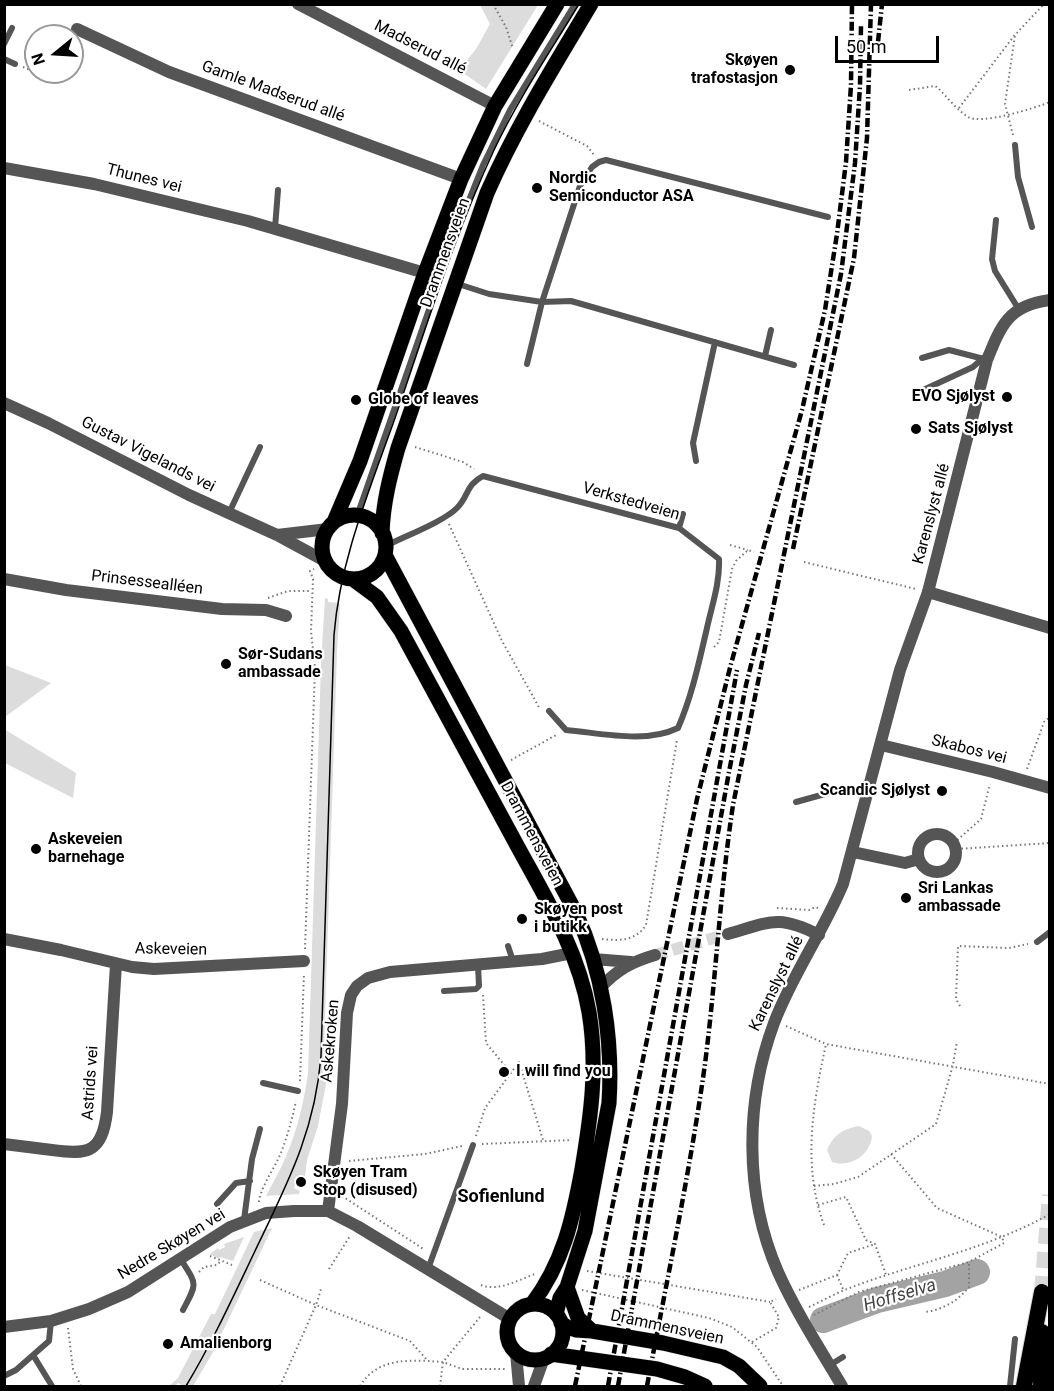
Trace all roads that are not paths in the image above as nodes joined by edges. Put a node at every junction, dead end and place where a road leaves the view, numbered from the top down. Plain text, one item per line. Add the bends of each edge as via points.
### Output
1 (298, 4) edge
2 (557, 4) edge
3 (575, 4) edge
4 (591, 4) edge
5 (12, 28) dead end
6 (84, 38) edge
7 (4, 44) edge
8 (4, 59) edge
9 (15, 64) road end
10 (495, 106) junction
11 (1015, 146) road end
12 (4, 168) edge
13 (461, 179) junction
14 (278, 190) dead end
15 (828, 218) dead end
16 (996, 220) dead end
17 (1032, 228) dead end
18 (275, 229) junction
19 (425, 273) junction
20 (454, 283) junction
21 (1050, 300) edge
22 (542, 302) junction
23 (1018, 309) junction
24 (771, 330) dead end
25 (715, 342) junction
26 (765, 356) junction
27 (922, 358) dead end
28 (985, 359) junction
29 (527, 364) dead end
30 (794, 365) dead end
31 (921, 391) dead end
32 (4, 404) edge
33 (260, 447) dead end
34 (696, 461) dead end
35 (229, 514) junction
36 (683, 514) dead end
37 (357, 516) junction
38 (331, 525) junction
39 (679, 528) junction
40 (277, 534) junction
41 (384, 544) junction
42 (325, 561) junction
43 (4, 579) edge
44 (354, 580) junction
45 (928, 592) junction
46 (286, 615) dead end
47 (1050, 628) edge
48 (549, 711) road end
49 (881, 745) junction
50 (1050, 788) edge
51 (868, 792) junction
52 (796, 802) dead end
53 (853, 852) junction
54 (919, 859) junction
55 (1050, 932) edge
56 (728, 934) tunnel mouth
57 (819, 935) junction
58 (4, 939) edge
59 (1036, 942) road end
60 (508, 946) dead end
61 (572, 953) junction
62 (655, 955) tunnel mouth
63 (593, 959) junction
64 (513, 961) junction
65 (304, 962) road end
66 (631, 962) junction
67 (117, 964) junction
68 (478, 965) junction
69 (600, 988) junction
70 (444, 991) dead end
71 (262, 1083) dead end
72 (298, 1091) road end
73 (260, 1129) dead end
74 (4, 1144) edge
75 (473, 1145) road end
76 (250, 1181) junction
77 (218, 1204) dead end
78 (328, 1211) junction
79 (249, 1219) junction
80 (180, 1258) junction
81 (428, 1269) junction
82 (574, 1288) junction
83 (532, 1304) junction
84 (183, 1310) dead end
85 (510, 1319) junction
86 (559, 1319) junction
87 (51, 1320) junction
88 (4, 1327) edge
89 (592, 1330) junction
90 (1015, 1339) dead end
91 (516, 1353) junction
92 (33, 1355) junction
93 (548, 1356) junction
94 (843, 1357) dead end
95 (830, 1365) junction
96 (4, 1376) edge
97 (52, 1386) edge
98 (519, 1386) edge
99 (534, 1386) edge
100 (705, 1386) edge
101 (760, 1386) edge
102 (843, 1386) edge
103 (1010, 1386) edge
104 (1024, 1386) edge
105 (1041, 1386) edge

1 - 10 street, Madserud allé
2 - 10 main road, Drammensveien
3 - 37 lane via 510,110 483,165
4 - 20 main road, Drammensveien via 502,158
5 - 7 lane
6 - 13 street, Gamle Madserud allé
8 - 9 lane
10 - 13 main road, Drammensveien
11 - 17 lane via 1018,177
12 - 18 street, Thunes vei via 94,184
13 - 19 main road, Drammensveien
14 - 18 lane
15 - 22 lane via 606,160 599,162 580,186
16 - 23 lane via 992,259
18 - 19 street, Thunes vei
19 - 38 main road, Drammensveien via 360,461
20 - 22 lane via 489,294
20 - 41 main road, Drammensveien via 387,488
21 - 23 street
22 - 25 lane via 571,301
22 - 29 lane
23 - 28 street, Karenslyst allé via 1004,323
24 - 26 lane
25 - 26 lane
25 - 34 lane via 693,443
26 - 30 lane
27 - 28 lane via 949,350
28 - 31 lane
28 - 45 street, Karenslyst allé
32 - 35 street, Gustav Vigelands vei
33 - 35 lane
35 - 40 street, Gustav Vigelands vei
36 - 39 lane
37 - 38 main road via 346,516
37 - 41 main road via 369,519
38 - 40 street, Gustav Vigelands vei
38 - 42 main road via 322,542
39 - 41 lane, Verkstedveien via 483,476 473,482 458,507 445,516
39 - 48 lane, Verkstedveien via 719,559 720,575 688,706 678,728 664,735 635,736 566,729
40 - 42 street, Gustav Vigelands vei
41 - 44 main road via 381,565 365,578
41 - 63 main road, Drammensveien via 576,913
42 - 44 main road via 339,576
43 - 46 street, Prinsessealléen via 66,590
44 - 61 main road, Drammensveien via 377,597 401,630
45 - 47 street
45 - 49 street, Karenslyst allé via 900,670
49 - 50 street, Skabos vei
49 - 51 street, Karenslyst allé
51 - 52 lane via 843,789
51 - 53 street, Karenslyst allé
53 - 54 street via 905,863
53 - 57 street, Karenslyst allé
54 - 54 street via 927,869 943,872 955,861 956,846 946,835 927,836 919,846
55 - 59 lane
56 - 57 street via 781,921
57 - 95 street, Karenslyst allé via 775,1021 762,1063 752,1139 754,1178 768,1244 801,1317
58 - 67 street, Askeveien
60 - 64 lane
61 - 64 street, Askekroken
61 - 83 main road, Drammensveien via 592,1033 591,1116 570,1227 551,1277
62 - 66 street
63 - 66 street
63 - 69 main road, Drammensveien
64 - 68 street, Askekroken
65 - 67 street, Askeveien via 170,969
66 - 69 street
67 - 74 street, Astrids vei via 107,1112 101,1139 90,1149 76,1153
68 - 70 lane via 476,989
68 - 78 street, Askekroken via 390,972 368,978 351,994
69 - 82 main road, Drammensveien via 608,1031 609,1103
71 - 72 lane
73 - 76 lane
75 - 81 lane
76 - 77 lane via 236,1183
76 - 79 lane
78 - 79 street, Nedre Skøyen vei via 273,1213
78 - 81 street, Nedre Skøyen vei
79 - 80 street, Nedre Skøyen vei
80 - 84 lane via 195,1289
80 - 87 street, Nedre Skøyen vei via 128,1292
81 - 85 street, Nedre Skøyen vei
82 - 86 main road, Drammensveien via 560,1298
82 - 89 main road, Drammensveien via 569,1299 578,1318
83 - 85 main road via 519,1308
83 - 86 main road via 546,1306
85 - 91 main road via 508,1340
86 - 89 main road, Drammensveien via 576,1330
86 - 93 main road via 560,1343
87 - 88 street, Nedre Skøyen vei
87 - 92 lane via 48,1341
89 - 101 main road, Drammensveien via 723,1357
90 - 103 lane
91 - 93 main road via 529,1359
91 - 98 street
92 - 96 lane
92 - 97 lane
93 - 99 street
93 - 100 main road via 570,1355 657,1369
94 - 95 lane
95 - 102 street, Karenslyst allé
104 - 105 highway via 1042,1292

